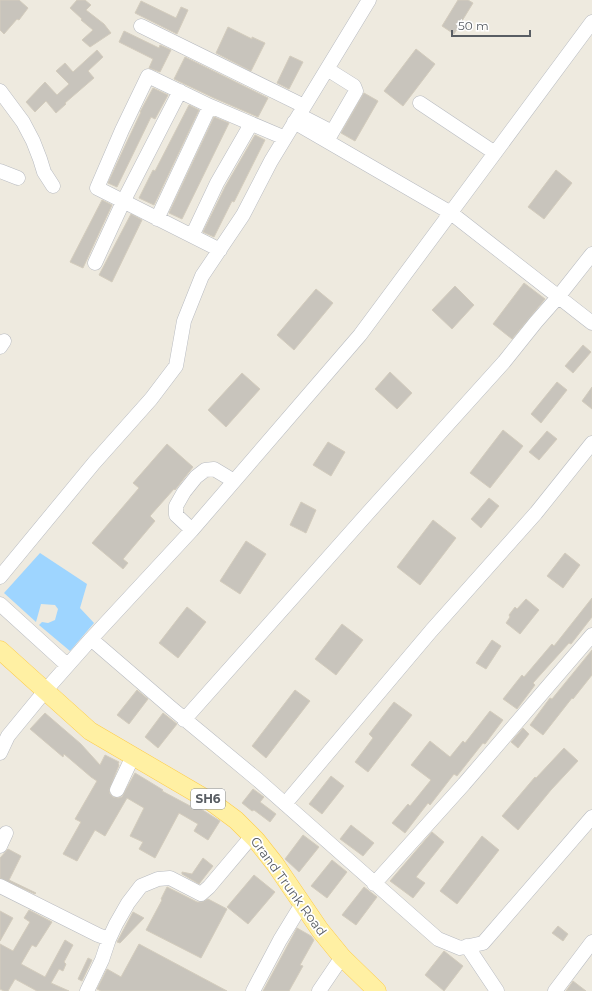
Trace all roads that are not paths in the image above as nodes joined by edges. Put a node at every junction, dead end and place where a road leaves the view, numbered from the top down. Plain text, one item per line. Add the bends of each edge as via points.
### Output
1 (369, 0) edge
2 (592, 22) edge
3 (141, 26) dead end
4 (327, 70) junction
5 (0, 91) edge
6 (180, 91) junction
7 (420, 103) dead end
8 (210, 106) junction
9 (299, 114) junction
10 (251, 124) junction
11 (330, 136) junction
12 (285, 138) junction
13 (495, 153) junction
14 (0, 171) edge
15 (18, 178) dead end
16 (53, 186) dead end
17 (124, 202) junction
18 (451, 213) junction
19 (156, 219) junction
20 (192, 236) junction
21 (220, 250) junction
22 (592, 254) edge
23 (95, 263) dead end
24 (558, 297) junction
25 (592, 323) edge
26 (592, 443) edge
27 (234, 481) junction
28 (192, 530) junction
29 (0, 577) edge
30 (0, 604) edge
31 (592, 635) edge
32 (91, 639) junction
33 (0, 650) edge
34 (67, 665) junction
35 (44, 691) junction
36 (184, 720) junction
37 (0, 753) edge
38 (133, 756) junction
39 (117, 790) dead end
40 (285, 804) junction
41 (592, 817) edge
42 (6, 833) dead end
43 (252, 836) junction
44 (0, 846) edge
45 (374, 884) junction
46 (0, 886) edge
47 (302, 904) junction
48 (109, 939) junction
49 (592, 942) edge
50 (467, 946) junction
51 (342, 956) junction
52 (87, 991) edge
53 (253, 991) edge
54 (319, 991) edge
55 (377, 991) edge
56 (497, 991) edge
57 (555, 991) edge

1 - 4 street
2 - 13 street
3 - 9 street
4 - 9 street
4 - 11 street via 354,86 356,91
5 - 16 street via 23,122 44,172
6 - 8 street
6 - 17 street
6 - 17 street via 148,76 97,188
7 - 13 street
8 - 10 street
8 - 19 street
9 - 11 street
9 - 12 street
10 - 12 street
10 - 20 street via 217,183
11 - 18 street
12 - 21 street via 270,161 243,215
13 - 18 street
14 - 15 street
17 - 19 street
17 - 23 street
18 - 24 street
18 - 27 street via 360,335
19 - 20 street
20 - 21 street
21 - 29 street via 202,276 184,321 176,366
22 - 24 street
24 - 25 street
24 - 36 street via 504,362
26 - 40 street via 536,513 431,631
27 - 28 street
27 - 28 street via 214,469 205,470 196,477 176,506 176,515
28 - 32 street
30 - 34 street
31 - 45 street
32 - 34 street
32 - 36 street
33 - 35 main road, Grand Trunk Road / SH6
34 - 35 street
35 - 37 street via 8,736
35 - 38 main road, Grand Trunk Road / SH6 via 90,731
36 - 40 street
38 - 39 street
38 - 43 main road, Grand Trunk Road / SH6 via 213,803
40 - 45 street
41 - 50 street via 483,943
42 - 44 street
43 - 47 main road, Grand Trunk Road / SH6
43 - 48 street via 210,888 201,894 170,878 158,879 142,886 122,913
45 - 50 street via 438,939 460,948
46 - 48 street
47 - 51 main road, Grand Trunk Road / SH6
47 - 53 street
48 - 52 street
49 - 57 street
50 - 56 street
51 - 54 street
51 - 55 main road, Grand Trunk Road / SH6

